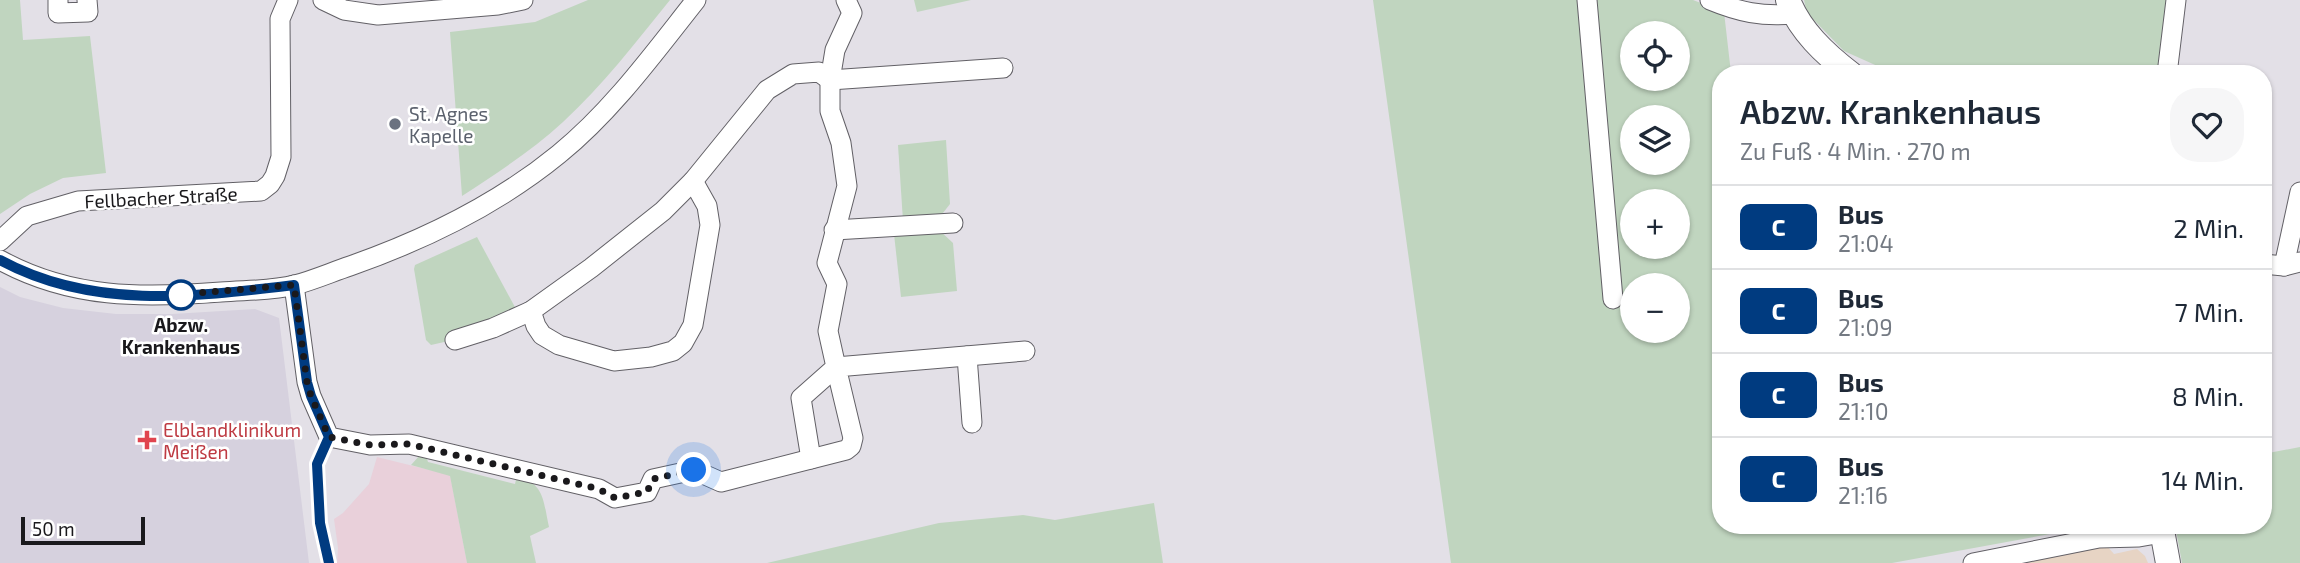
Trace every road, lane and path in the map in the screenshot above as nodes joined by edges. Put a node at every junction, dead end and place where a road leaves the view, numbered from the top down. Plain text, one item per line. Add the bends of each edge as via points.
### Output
1 (58, 0) edge
2 (87, 0) edge
3 (288, 0) edge
4 (323, 0) edge
5 (523, 0) edge
6 (696, 0) edge
7 (846, 0) edge
8 (1587, 0) edge
9 (1710, 0) edge
10 (2176, 0) edge
11 (1791, 7) edge
12 (1839, 65) edge
13 (2168, 65) edge
14 (1003, 68) dead end
15 (830, 80) junction
16 (694, 181) junction
17 (2300, 192) edge
18 (953, 223) dead end
19 (834, 230) junction
20 (0, 241) edge
21 (0, 260) edge
22 (2272, 264) edge
23 (2292, 264) edge
24 (294, 285) junction
25 (1613, 299) dead end
26 (531, 311) junction
27 (455, 340) dead end
28 (1025, 351) dead end
29 (967, 356) junction
30 (836, 367) junction
31 (972, 423) dead end
32 (811, 459) junction
33 (2148, 534) edge
34 (2163, 534) edge
35 (1973, 563) edge
36 (2168, 563) edge

1 - 2 street via 58,13 88,12
3 - 20 street, Fellbacher Straße via 280,19 281,157 270,184 261,191 78,201 27,216
4 - 5 street via 344,10 379,15
6 - 24 street via 606,108 529,177 421,238
7 - 15 street via 852,13 835,50
8 - 25 street
9 - 11 street via 1768,17
10 - 13 street
11 - 12 main road via 1825,54
14 - 15 street
15 - 16 street via 819,72 793,74 766,90
15 - 19 street via 830,111 841,143 847,186
16 - 26 street via 612,252
16 - 26 street via 707,206 710,225 693,325 689,336 673,351 614,360 559,345 542,335
17 - 23 street
18 - 19 street
19 - 30 street via 827,263 837,284 828,331
21 - 24 street via 39,279 118,295 191,295
22 - 23 street
24 - 32 street via 307,382 329,437 370,445 409,444 599,489 615,498 647,492 653,479 694,470 721,482
26 - 27 street
28 - 29 street
29 - 30 street
29 - 31 street
30 - 32 street via 801,398
30 - 32 street via 851,446
33 - 35 street via 2099,538
34 - 36 main road

